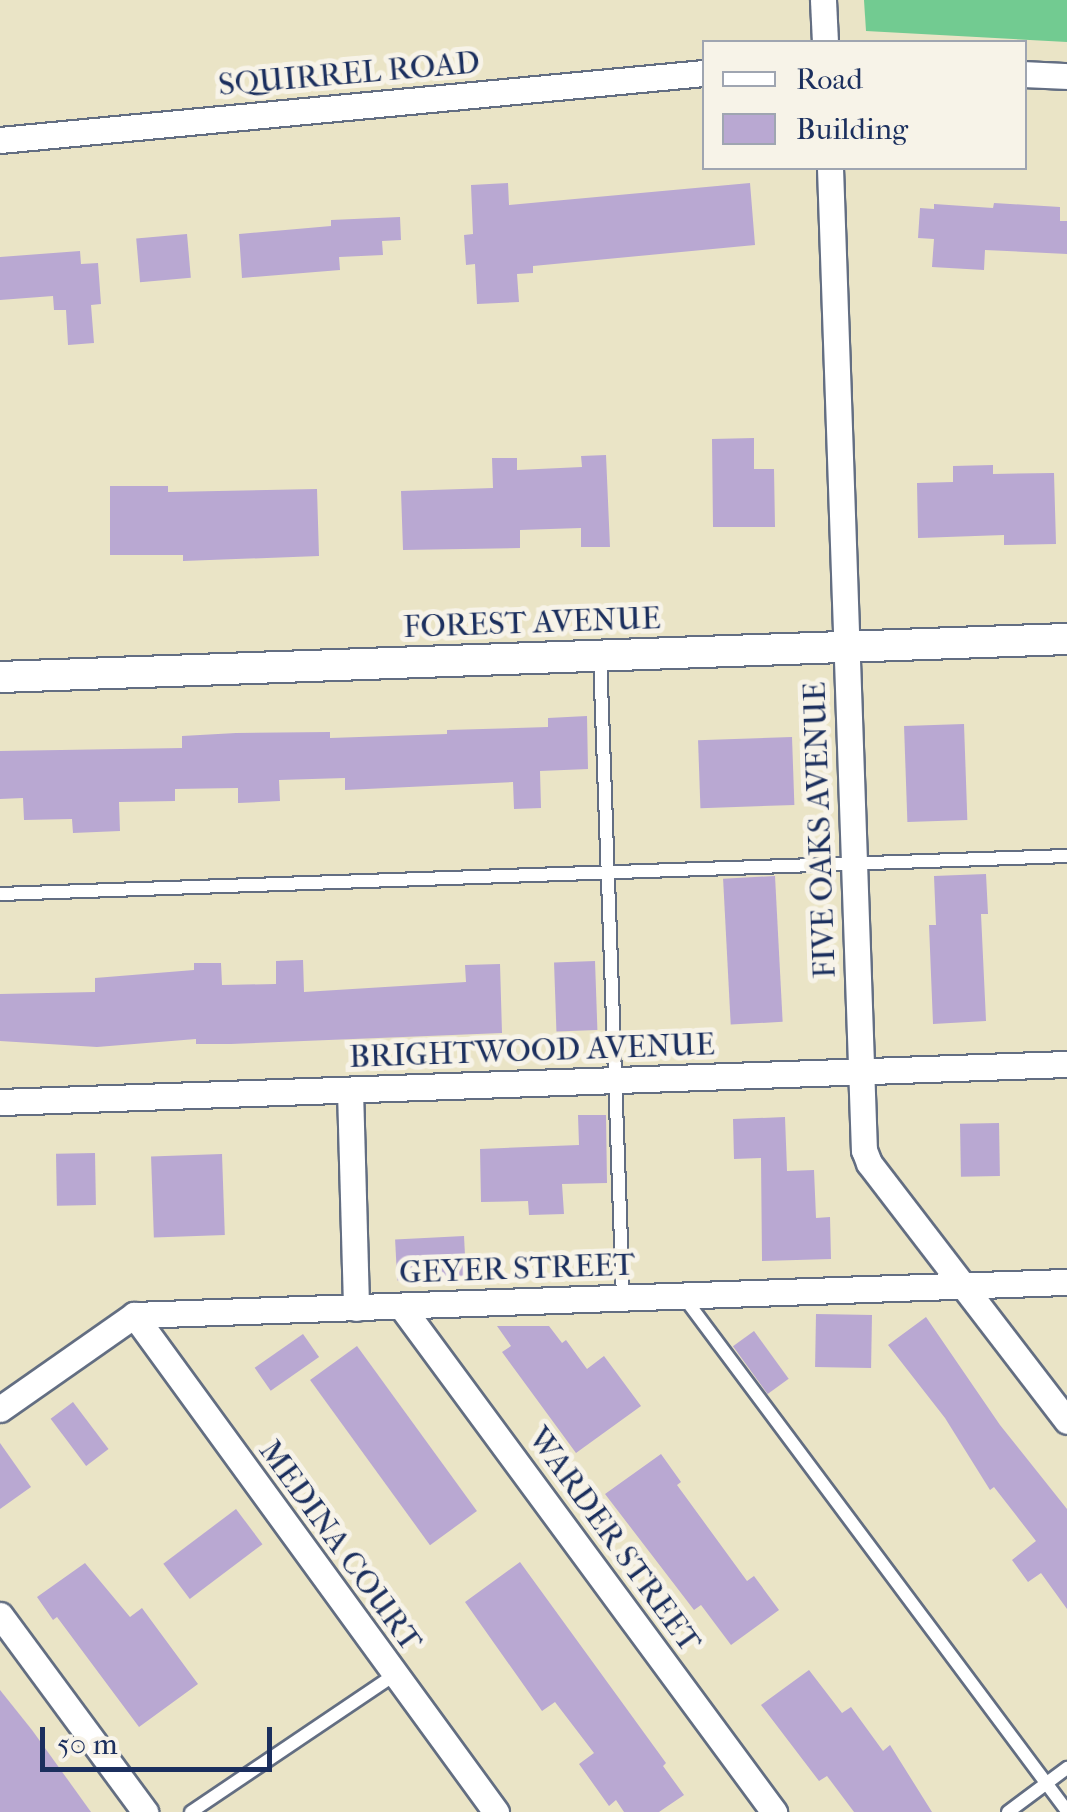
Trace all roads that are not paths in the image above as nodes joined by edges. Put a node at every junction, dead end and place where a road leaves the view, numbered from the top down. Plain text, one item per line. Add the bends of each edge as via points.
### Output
1 (823, 0) edge
2 (825, 40) edge
3 (702, 74) edge
4 (1027, 74) edge
5 (1067, 76) edge
6 (0, 140) edge
7 (830, 170) edge
8 (1067, 640) edge
9 (846, 649) junction
10 (600, 656) junction
11 (0, 677) edge
12 (1067, 856) edge
13 (854, 862) junction
14 (608, 871) junction
15 (0, 894) edge
16 (1067, 1064) edge
17 (862, 1072) junction
18 (615, 1081) junction
19 (350, 1090) junction
20 (0, 1102) edge
21 (1067, 1282) edge
22 (966, 1285) junction
23 (682, 1294) junction
24 (623, 1297) junction
25 (401, 1306) junction
26 (356, 1308) junction
27 (134, 1315) junction
28 (0, 1409) edge
29 (1067, 1421) edge
30 (0, 1615) edge
31 (393, 1676) junction
32 (1067, 1768) edge
33 (1046, 1784) junction
34 (145, 1812) edge
35 (191, 1812) edge
36 (496, 1812) edge
37 (774, 1812) edge
38 (1008, 1812) edge
39 (1067, 1812) edge

1 - 2 street
3 - 6 street, SQUIRREL ROAD
4 - 5 street
7 - 9 street, FIVE OAKS AVENUE
8 - 9 street, FOREST AVENUE
9 - 10 street, FOREST AVENUE
9 - 13 street, FIVE OAKS AVENUE
10 - 11 street, FOREST AVENUE
10 - 14 lane
12 - 13 lane
13 - 14 lane
13 - 17 street, FIVE OAKS AVENUE
14 - 15 lane
14 - 18 lane
16 - 17 street, BRIGHTWOOD AVENUE
17 - 18 street, BRIGHTWOOD AVENUE
17 - 22 street, FIVE OAKS AVENUE via 869,1163
18 - 19 street, BRIGHTWOOD AVENUE
18 - 24 lane
19 - 20 street, BRIGHTWOOD AVENUE
19 - 26 street
21 - 22 street, GEYER STREET
22 - 23 street, GEYER STREET
22 - 29 street, FIVE OAKS AVENUE
23 - 24 street, GEYER STREET
23 - 33 lane
24 - 25 street, GEYER STREET
25 - 26 street, GEYER STREET
25 - 37 street, WARDER STREET
26 - 27 street, GEYER STREET
27 - 28 street
27 - 31 street, MEDINA COURT
30 - 34 street
31 - 35 lane
31 - 36 street, MEDINA COURT
32 - 33 lane
33 - 38 lane
33 - 39 lane

